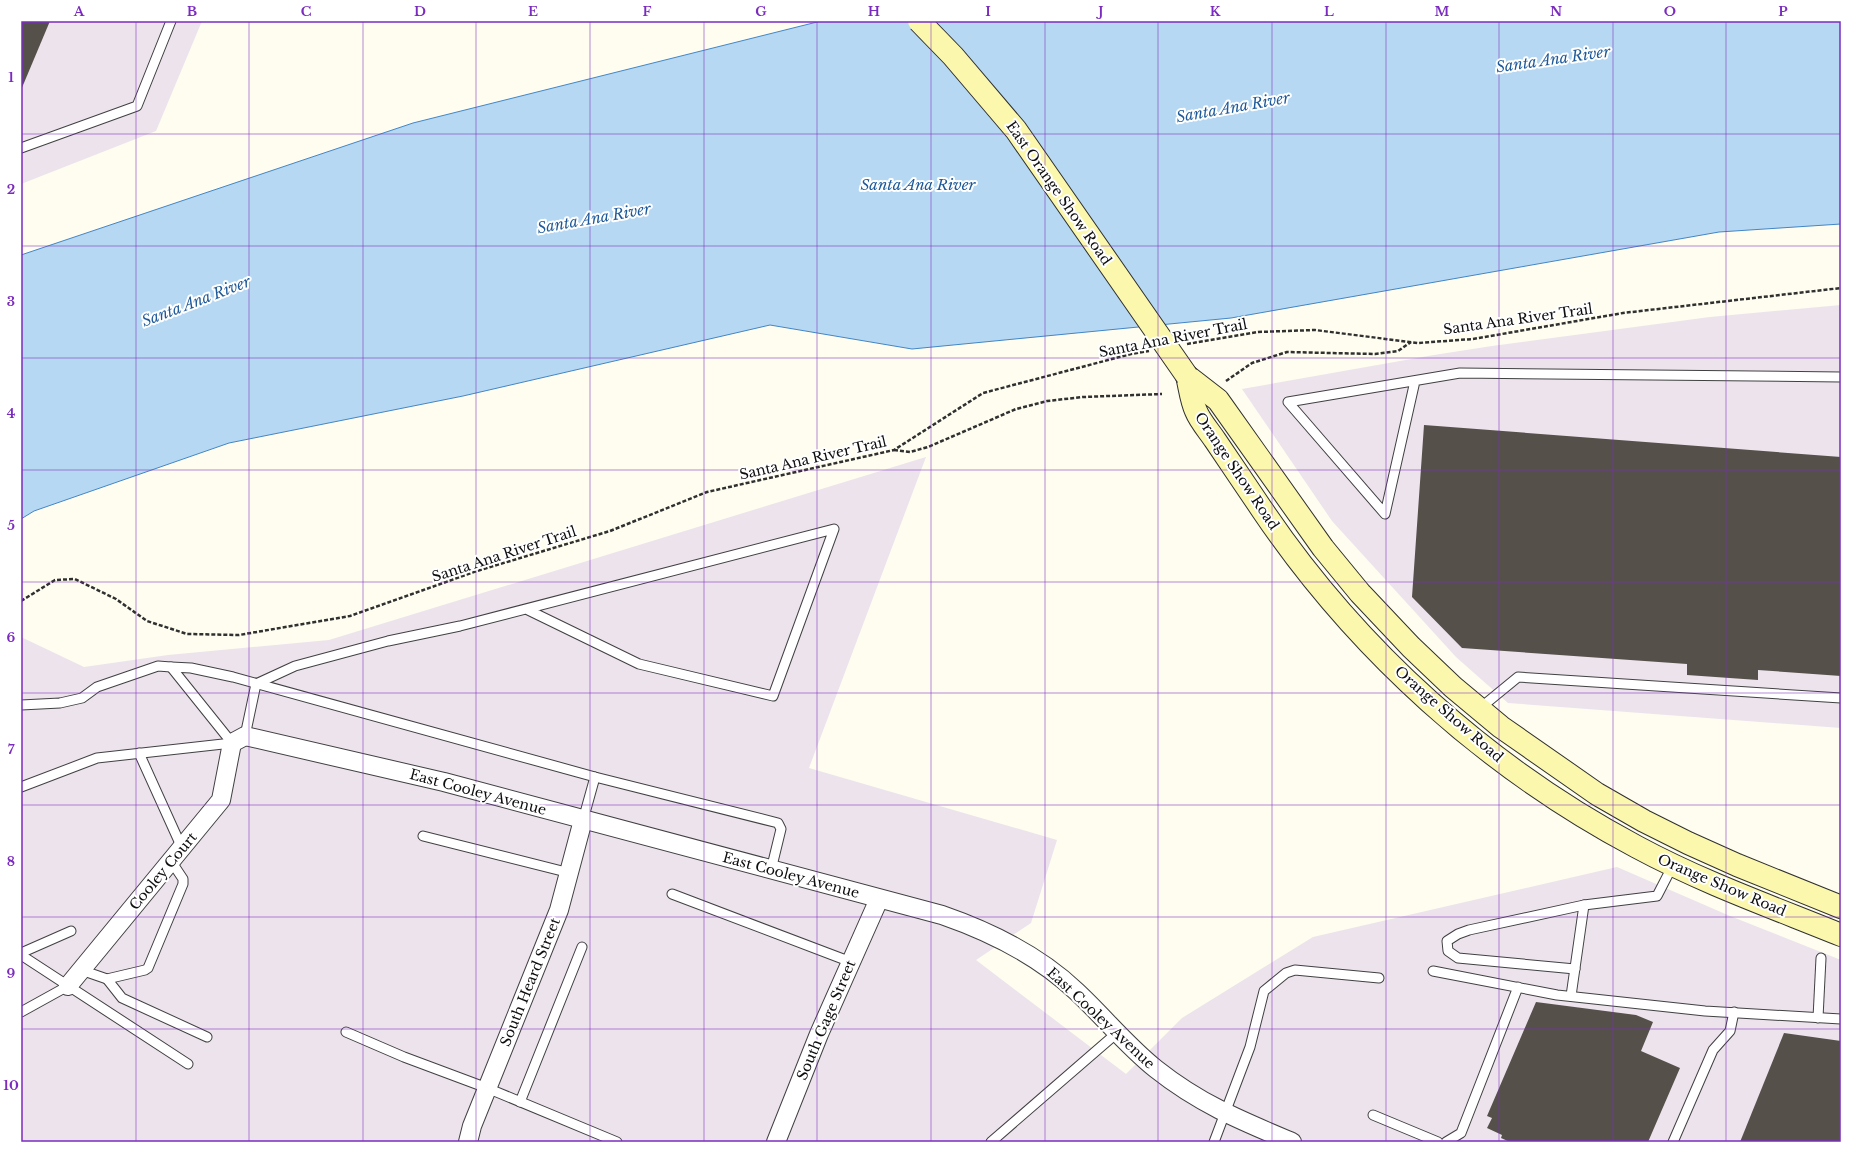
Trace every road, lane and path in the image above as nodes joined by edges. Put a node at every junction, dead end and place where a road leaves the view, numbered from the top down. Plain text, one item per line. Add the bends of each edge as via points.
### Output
1 (171, 21) edge
2 (919, 21) edge
3 (21, 148) edge
4 (1841, 288) edge
5 (1411, 342) junction
6 (1186, 345) dead end
7 (1154, 350) dead end
8 (1187, 376) junction
9 (1841, 377) edge
10 (1226, 381) dead end
11 (1415, 381) junction
12 (1162, 394) dead end
13 (894, 450) junction
14 (1343, 572) junction
15 (1323, 590) junction
16 (21, 601) edge
17 (526, 608) junction
18 (171, 667) junction
19 (256, 684) junction
20 (1841, 698) edge
21 (21, 706) edge
22 (1479, 709) junction
23 (238, 740) junction
24 (139, 753) junction
25 (595, 777) junction
26 (21, 787) edge
27 (583, 820) junction
28 (423, 836) dead end
29 (176, 855) junction
30 (1673, 865) junction
31 (771, 870) junction
32 (570, 873) junction
33 (672, 894) dead end
34 (879, 899) junction
35 (1584, 905) junction
36 (1841, 907) edge
37 (71, 931) dead end
38 (1841, 935) edge
39 (582, 947) dead end
40 (21, 954) edge
41 (1821, 958) dead end
42 (851, 962) junction
43 (81, 970) junction
44 (1575, 970) junction
45 (1433, 971) dead end
46 (1379, 978) dead end
47 (107, 979) junction
48 (68, 986) junction
49 (1518, 987) junction
50 (1570, 996) junction
51 (21, 1012) edge
52 (1734, 1012) junction
53 (1818, 1018) junction
54 (1841, 1019) edge
55 (346, 1032) dead end
56 (1118, 1032) junction
57 (207, 1037) dead end
58 (188, 1064) dead end
59 (487, 1088) junction
60 (520, 1102) junction
61 (1225, 1113) junction
62 (1372, 1115) dead end
63 (1454, 1140) edge
64 (468, 1142) edge
65 (617, 1142) edge
66 (776, 1142) edge
67 (991, 1142) edge
68 (1214, 1142) edge
69 (1292, 1142) edge
70 (1438, 1142) edge
71 (1673, 1142) edge

1 - 3 lane via 137,106
2 - 8 main road, East Orange Show Road, bridge via 953,56 1016,130
4 - 5 path, Santa Ana River Trail via 1623,313 1473,339
5 - 6 path, Santa Ana River Trail via 1315,330 1258,332
5 - 10 path via 1398,351 1375,354 1287,352 1252,362
7 - 13 path, Santa Ana River Trail via 983,393
8 - 14 main road, Orange Show Road via 1218,400 1323,548
8 - 15 main road, Orange Show Road via 1196,412 1270,521
9 - 11 lane via 1460,373
11 - 11 lane via 1288,402 1385,514 1402,440
12 - 13 path via 1047,401 1016,409 928,447 910,452
13 - 16 path, Santa Ana River Trail via 707,492 610,531 477,571 343,618 239,635 187,634 148,621 116,599 75,579 55,580
14 - 15 main road
14 - 22 main road, Orange Show Road via 1411,647
15 - 30 main road, Orange Show Road via 1395,669 1487,750 1536,786 1587,818
17 - 17 lane via 780,543 834,529 773,696 639,664
17 - 19 lane via 295,666
18 - 19 lane via 191,668
18 - 21 lane via 158,666 97,687 82,698 60,703
18 - 23 lane
19 - 23 lane
19 - 25 lane
20 - 22 lane via 1518,677
22 - 36 main road, Orange Show Road via 1551,764 1644,821 1737,865
23 - 24 lane
23 - 27 street, East Cooley Avenue via 444,782
23 - 29 street, Cooley Court via 221,800
24 - 26 lane via 96,758
24 - 29 lane
25 - 27 lane
25 - 31 lane via 778,823 780,829
27 - 31 street, East Cooley Avenue
27 - 32 street, South Heard Street
28 - 32 lane
29 - 43 street, Cooley Court
29 - 47 lane via 184,879 183,884 148,968
30 - 35 lane via 1657,896
30 - 38 main road, Orange Show Road
31 - 34 street, East Cooley Avenue
32 - 59 street, South Heard Street via 559,910
33 - 42 lane
34 - 42 street, South Gage Street
34 - 56 street, East Cooley Avenue via 942,915 978,928 1018,948 1075,990
35 - 44 lane
35 - 44 lane via 1469,930 1447,941 1448,951 1458,958
37 - 40 lane
39 - 60 lane
40 - 48 lane
41 - 53 lane
42 - 66 street, South Gage Street
43 - 47 lane
43 - 48 street, Cooley Court
44 - 50 lane
45 - 49 lane
46 - 61 lane via 1295,970 1286,973 1264,991 1250,1047
47 - 57 lane via 122,998
48 - 51 lane
48 - 58 lane
49 - 50 lane
49 - 63 lane via 1461,1133
50 - 52 lane
52 - 53 lane
52 - 71 lane via 1730,1031 1712,1050
53 - 54 lane
55 - 59 lane
56 - 61 street, East Cooley Avenue via 1155,1068 1186,1092
56 - 67 lane
59 - 60 lane
59 - 64 street, South Heard Street
60 - 65 lane
61 - 68 lane
61 - 69 street, East Cooley Avenue
62 - 70 lane

